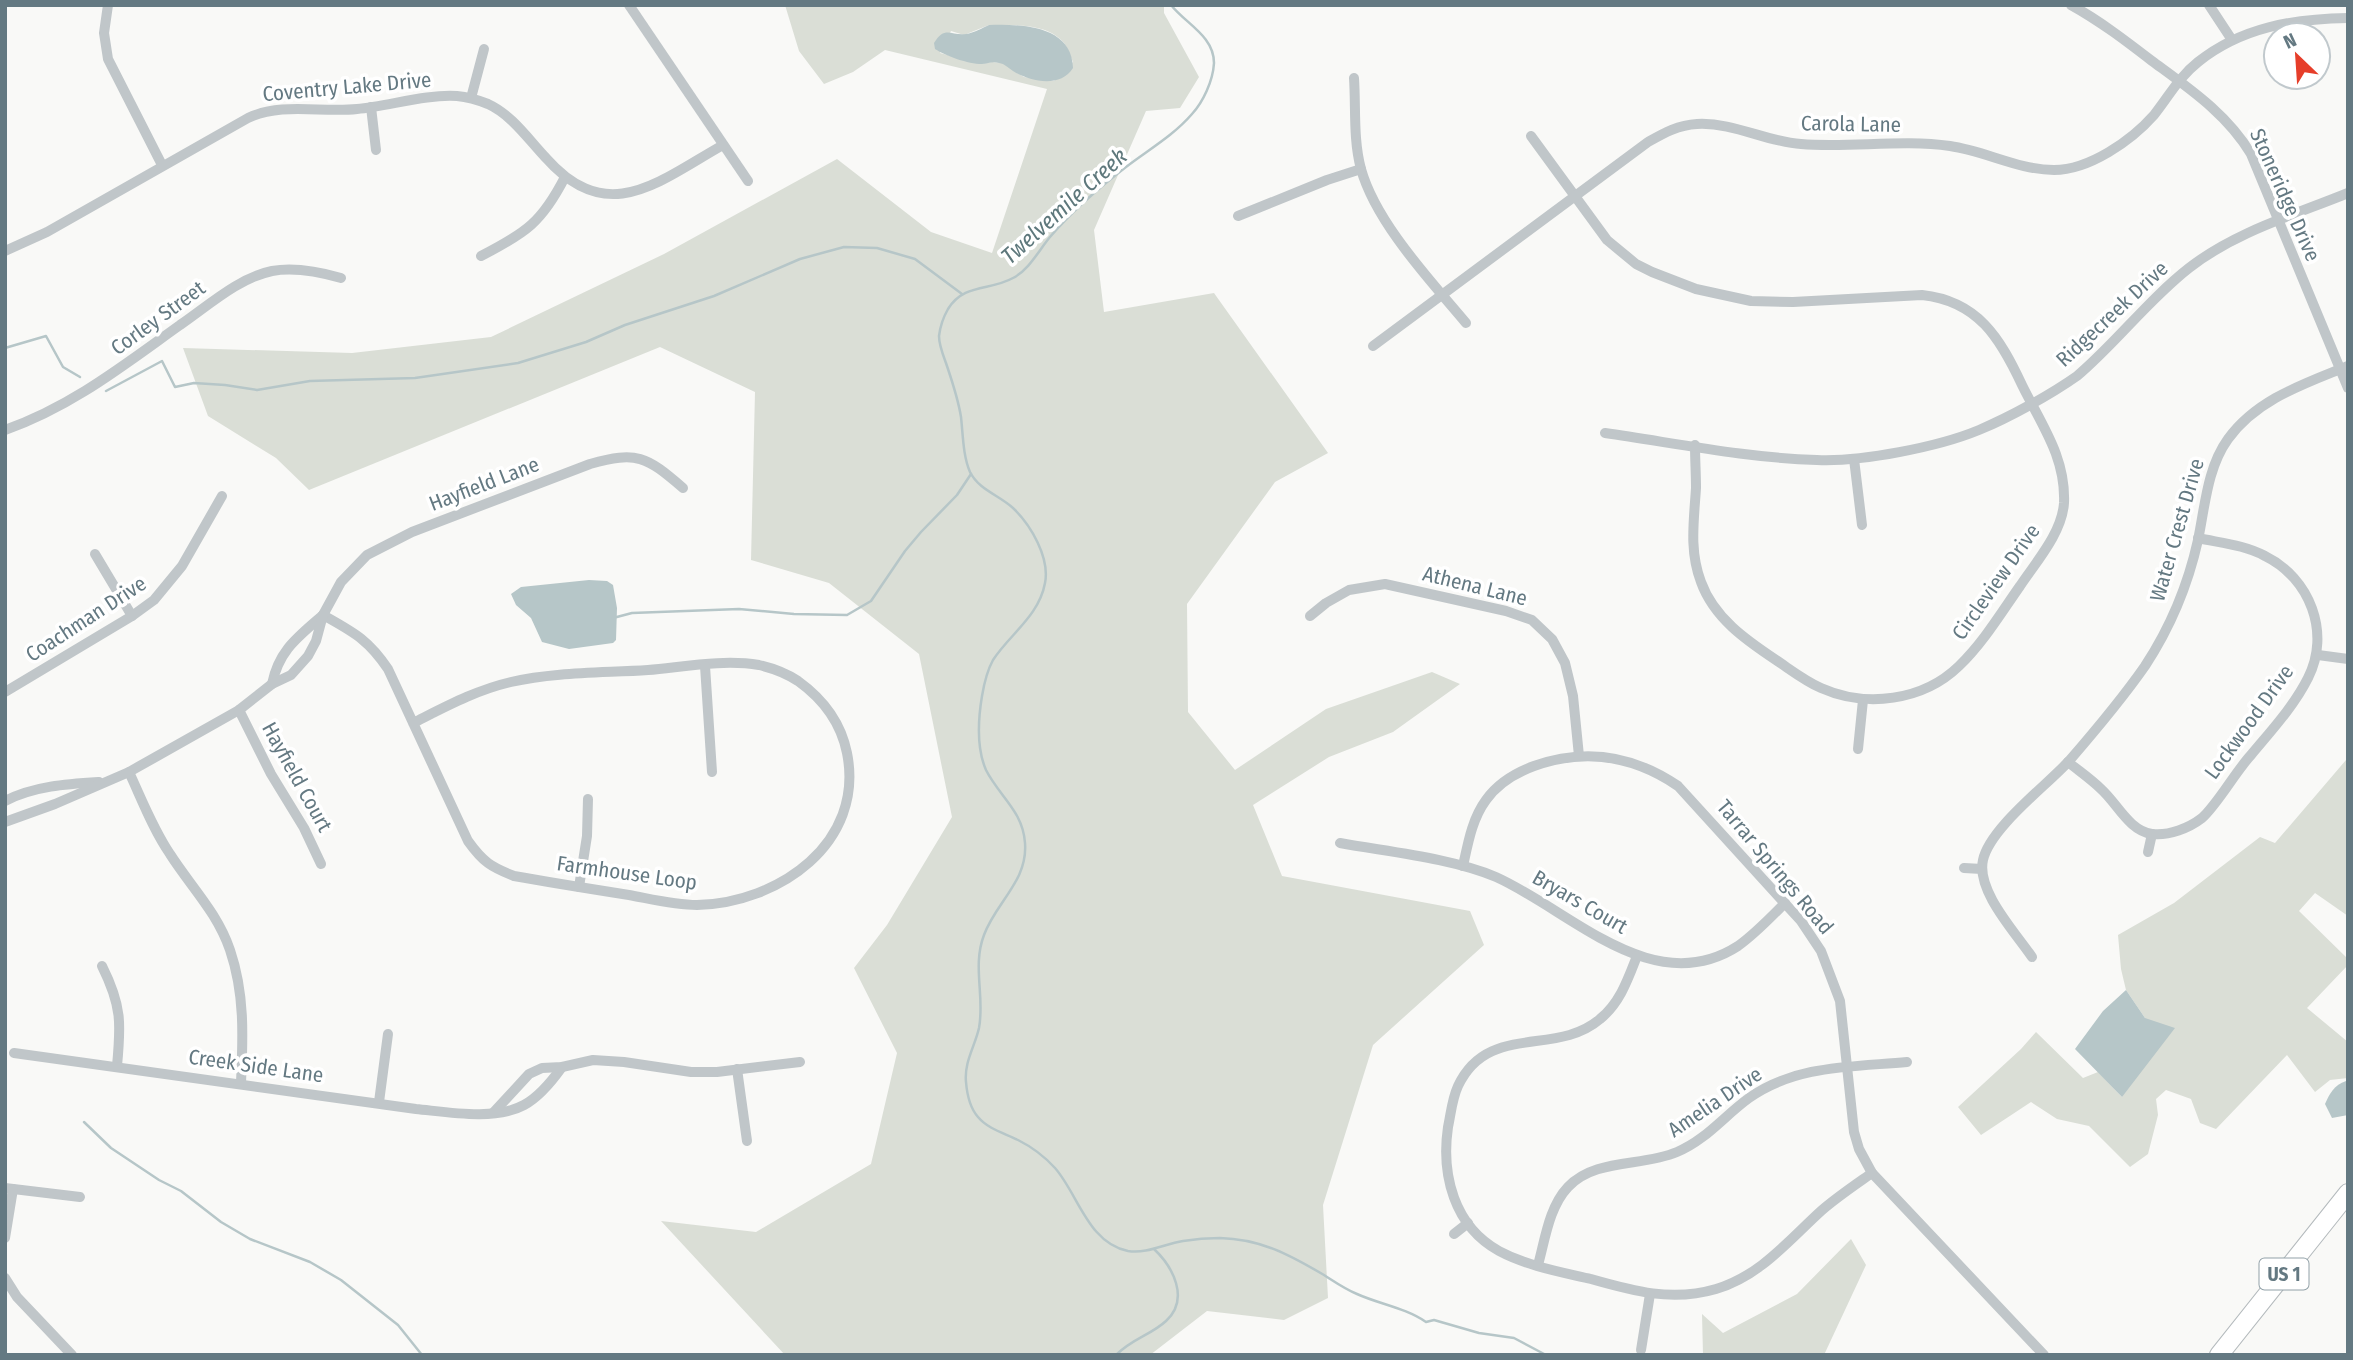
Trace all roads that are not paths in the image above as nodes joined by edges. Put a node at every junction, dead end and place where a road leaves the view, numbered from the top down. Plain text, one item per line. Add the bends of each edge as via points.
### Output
1 (108, 5) edge
2 (629, 5) edge
3 (2071, 5) edge
4 (2209, 5) edge
5 (2348, 18) edge
6 (2232, 40) junction
7 (484, 49) dead end
8 (1354, 78) dead end
9 (2178, 80) junction
10 (471, 98) junction
11 (371, 107) junction
12 (1531, 136) dead end
13 (723, 145) junction
14 (376, 150) dead end
15 (162, 166) junction
16 (1361, 169) junction
17 (565, 177) junction
18 (748, 181) dead end
19 (2348, 193) edge
20 (1573, 197) junction
21 (1238, 216) dead end
22 (2277, 222) junction
23 (5, 251) edge
24 (481, 256) dead end
25 (341, 278) dead end
26 (1442, 295) junction
27 (1466, 323) dead end
28 (1373, 346) dead end
29 (2344, 367) edge
30 (2348, 388) edge
31 (2031, 403) junction
32 (5, 430) edge
33 (1605, 433) dead end
34 (1695, 445) junction
35 (1854, 459) junction
36 (682, 488) dead end
37 (222, 496) dead end
38 (1861, 525) dead end
39 (2198, 538) junction
40 (95, 554) dead end
41 (323, 615) junction
42 (132, 616) junction
43 (1310, 616) dead end
44 (2318, 654) junction
45 (2348, 659) edge
46 (705, 666) junction
47 (272, 684) junction
48 (5, 692) edge
49 (1863, 700) junction
50 (239, 709) junction
51 (413, 723) junction
52 (1858, 749) dead end
53 (1579, 756) junction
54 (2068, 762) junction
55 (129, 772) junction
56 (712, 772) dead end
57 (109, 781) junction
58 (588, 799) dead end
59 (5, 801) edge
60 (5, 822) edge
61 (2152, 834) junction
62 (1340, 843) dead end
63 (2148, 852) dead end
64 (321, 864) dead end
65 (1463, 866) junction
66 (1964, 868) dead end
67 (1982, 869) junction
68 (579, 887) junction
69 (1785, 903) junction
70 (1637, 956) junction
71 (2032, 957) dead end
72 (102, 966) dead end
73 (388, 1034) dead end
74 (14, 1053) dead end
75 (800, 1062) dead end
76 (1907, 1062) dead end
77 (117, 1066) junction
78 (562, 1067) junction
79 (1848, 1067) junction
80 (737, 1069) junction
81 (240, 1083) junction
82 (379, 1102) junction
83 (494, 1112) junction
84 (747, 1141) dead end
85 (1872, 1173) junction
86 (9, 1188) edge
87 (2348, 1193) edge
88 (80, 1197) dead end
89 (1468, 1223) junction
90 (1454, 1234) dead end
91 (5, 1238) edge
92 (1538, 1265) junction
93 (5, 1278) edge
94 (1650, 1294) junction
95 (1641, 1350) dead end
96 (2223, 1354) edge
97 (72, 1355) edge
98 (2044, 1355) edge

1 - 15 street via 104,33 108,59
2 - 13 street
3 - 9 street, Stoneridge Drive
4 - 6 street
5 - 6 street, Carola Lane via 2282,23
6 - 9 street, Carola Lane
7 - 10 street
8 - 16 street
9 - 20 street, Carola Lane via 2141,129 2079,165 2054,170 1946,145 1798,144 1727,126 1696,124 1659,136
9 - 22 street, Stoneridge Drive via 2240,136
10 - 11 street, Coventry Lake Drive via 447,96
10 - 17 street, Coventry Lake Drive via 505,114
11 - 14 street
11 - 15 street, Coventry Lake Drive via 265,111
12 - 20 street, Circleview Drive
13 - 17 street, Coventry Lake Drive via 649,188 630,194 602,193
13 - 18 street
15 - 23 street, Coventry Lake Drive
16 - 21 street
16 - 26 street via 1387,223
17 - 24 street via 550,205 531,226
19 - 22 street, Ridgecreek Drive
20 - 26 street, Carola Lane
20 - 31 street, Circleview Drive via 1607,240 1636,264 1723,297 1772,302 1922,295 1949,300 1995,335
22 - 29 street, Stoneridge Drive
22 - 31 street, Ridgecreek Drive via 2224,245 2188,269 2090,365
25 - 32 street, Corley Street via 300,270 257,275 81,395
26 - 27 street
26 - 28 street, Carola Lane
29 - 30 street, Stoneridge Drive
29 - 39 street, Water Crest Drive via 2274,398 2234,432 2211,477
31 - 35 street, Ridgecreek Drive via 1976,431
31 - 49 street, Circleview Drive via 2062,468 2063,511 2057,528 1991,628 1958,668 1913,693
33 - 34 street, Ridgecreek Drive
34 - 35 street, Ridgecreek Drive via 1796,459
34 - 49 street, Circleview Drive via 1693,545 1699,579 1714,606 1733,629 1810,683
35 - 38 street
36 - 41 street, Hayfield Lane via 659,467 631,456 590,464 412,532 367,555 341,582
37 - 42 street, Coachman Drive via 167,587
39 - 44 street, Lockwood Drive via 2257,552 2288,571 2313,611
39 - 54 street, Water Crest Drive via 2180,600 2154,652
40 - 42 street
41 - 47 street, Hayfield Lane via 291,643 276,665
41 - 47 street, Hayfield Lane via 308,656 291,675
41 - 51 street, Farmhouse Loop via 374,649
42 - 48 street, Coachman Drive
43 - 53 street, Athena Lane via 1349,590 1385,584 1532,620 1552,639 1565,663
44 - 45 street
44 - 61 street, Lockwood Drive via 2289,707 2205,816 2181,830
46 - 51 street, Farmhouse Loop via 512,681 477,692
46 - 56 street
46 - 68 street, Farmhouse Loop via 748,664 779,671 822,702 844,739 850,769 845,810 830,839 776,887 717,902 667,902
47 - 50 street, Hayfield Lane
49 - 52 street
50 - 55 street, Hayfield Lane
50 - 64 street, Hayfield Court
51 - 68 street, Farmhouse Loop via 468,841 481,858 514,876
53 - 65 street, Tarrar Springs Road via 1524,770 1499,785 1477,816
53 - 69 street, Tarrar Springs Road via 1636,764 1678,786
54 - 61 street via 2138,828
54 - 67 street, Water Crest Drive via 2006,825 1987,850
55 - 57 street, Hayfield Lane
55 - 81 street via 161,840 212,911 230,948 243,1010
57 - 59 street, Hayfield Lane via 54,786
57 - 60 street, Hayfield Lane
58 - 68 street
61 - 63 street
62 - 65 street, Bryars Court
65 - 70 street, Bryars Court via 1513,886
66 - 67 street
67 - 71 street via 1994,902
69 - 70 street, Bryars Court via 1752,935 1721,954 1678,963
69 - 79 street, Tarrar Springs Road via 1811,935 1828,967 1840,1001
70 - 89 street via 1619,998 1594,1024 1570,1036 1501,1046 1478,1060 1461,1081 1452,1106 1446,1165 1448,1182
72 - 77 street via 119,1010
73 - 82 street
74 - 77 street, Creek Side Lane
75 - 80 street
76 - 79 street, Amelia Drive
77 - 81 street, Creek Side Lane
78 - 80 street via 593,1060 691,1072
78 - 83 street, Creek Side Lane via 524,1105
78 - 83 street via 528,1074
79 - 85 street, Tarrar Springs Road via 1854,1132
79 - 92 street, Amelia Drive via 1799,1074 1766,1088 1702,1139 1678,1152 1582,1175 1557,1201
80 - 84 street
81 - 82 street, Creek Side Lane
82 - 83 street, Creek Side Lane via 470,1114
85 - 94 street via 1834,1199 1747,1276 1695,1293
85 - 98 street, Tarrar Springs Road
86 - 88 street
86 - 91 street
87 - 96 main road, US 1
89 - 90 street
89 - 92 street via 1500,1251
92 - 94 street
93 - 97 street
94 - 95 street

